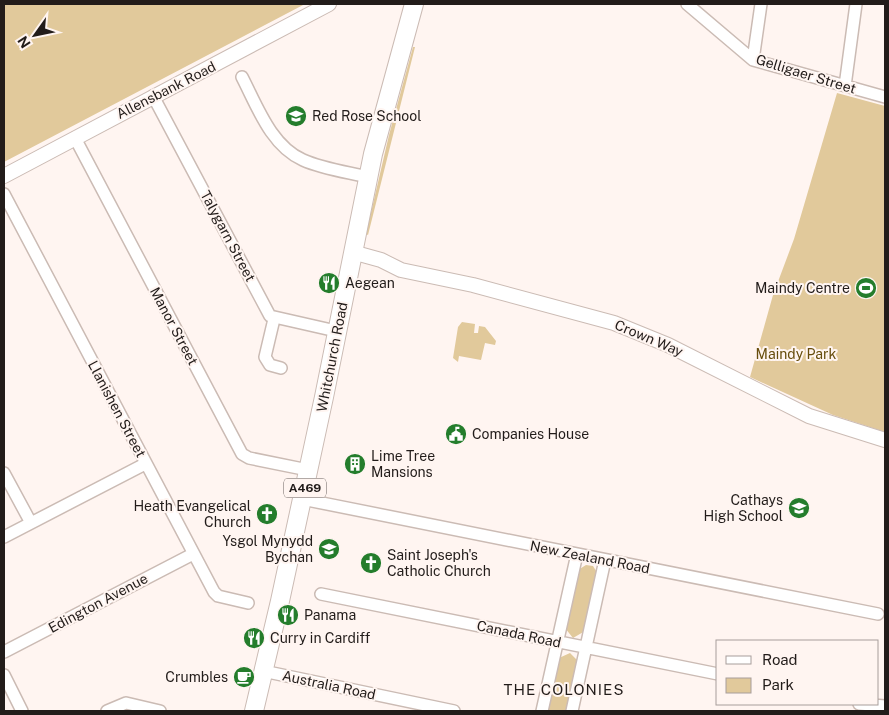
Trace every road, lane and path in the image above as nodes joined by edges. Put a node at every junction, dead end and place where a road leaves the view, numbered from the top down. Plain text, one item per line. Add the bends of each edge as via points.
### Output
1 (329, 4) edge
2 (414, 4) edge
3 (687, 4) edge
4 (762, 4) edge
5 (856, 4) edge
6 (754, 60) junction
7 (242, 77) dead end
8 (844, 86) junction
9 (153, 96) junction
10 (885, 97) edge
11 (75, 138) junction
12 (4, 176) edge
13 (368, 177) junction
14 (4, 194) edge
15 (351, 258) junction
16 (274, 319) junction
17 (336, 331) junction
18 (281, 368) dead end
19 (885, 440) edge
20 (146, 464) junction
21 (308, 470) junction
22 (4, 473) edge
23 (302, 500) junction
24 (31, 523) junction
25 (4, 537) edge
26 (193, 554) junction
27 (577, 554) junction
28 (605, 560) junction
29 (321, 594) dead end
30 (248, 603) dead end
31 (883, 615) edge
32 (557, 642) junction
33 (586, 648) junction
34 (4, 652) edge
35 (263, 672) junction
36 (716, 674) edge
37 (4, 675) edge
38 (872, 705) edge
39 (885, 706) edge
40 (22, 711) edge
41 (107, 711) edge
42 (160, 711) edge
43 (254, 711) edge
44 (454, 711) edge
45 (542, 711) edge
46 (572, 711) edge

1 - 9 street, Allensbank Road
2 - 13 main road, Whitchurch Road / A469
3 - 6 street, Gelligaer Street
4 - 6 street
5 - 8 street
6 - 8 street, Gelligaer Street
7 - 13 street via 270,130 290,151 310,162
8 - 10 street, Gelligaer Street
9 - 11 street, Allensbank Road
9 - 16 street, Talygarn Street
11 - 12 street, Allensbank Road
11 - 21 street, Manor Street via 242,454
13 - 15 main road, Whitchurch Road / A469
14 - 20 street, Llanishen Street
15 - 17 main road, Whitchurch Road / A469
15 - 19 street, Crown Way via 382,260 401,270 558,306 614,323 668,344 809,416
16 - 17 street
16 - 18 street via 265,357 270,365
17 - 21 main road, Whitchurch Road / A469
20 - 24 street
20 - 26 street, Llanishen Street
21 - 23 main road, Whitchurch Road / A469
22 - 24 street
23 - 27 street, New Zealand Road
23 - 35 main road, Whitchurch Road / A469
24 - 25 street
26 - 30 street, Llanishen Street via 215,595
26 - 34 street, Edington Avenue
27 - 28 street, New Zealand Road
27 - 32 street
28 - 31 street, New Zealand Road
28 - 33 street
29 - 32 street, Canada Road
32 - 33 street, Canada Road
32 - 45 street
33 - 36 street, Canada Road
33 - 46 street
35 - 43 main road, Whitchurch Road / A469
35 - 44 street, Australia Road
37 - 40 street
38 - 39 street
41 - 42 street via 126,703

